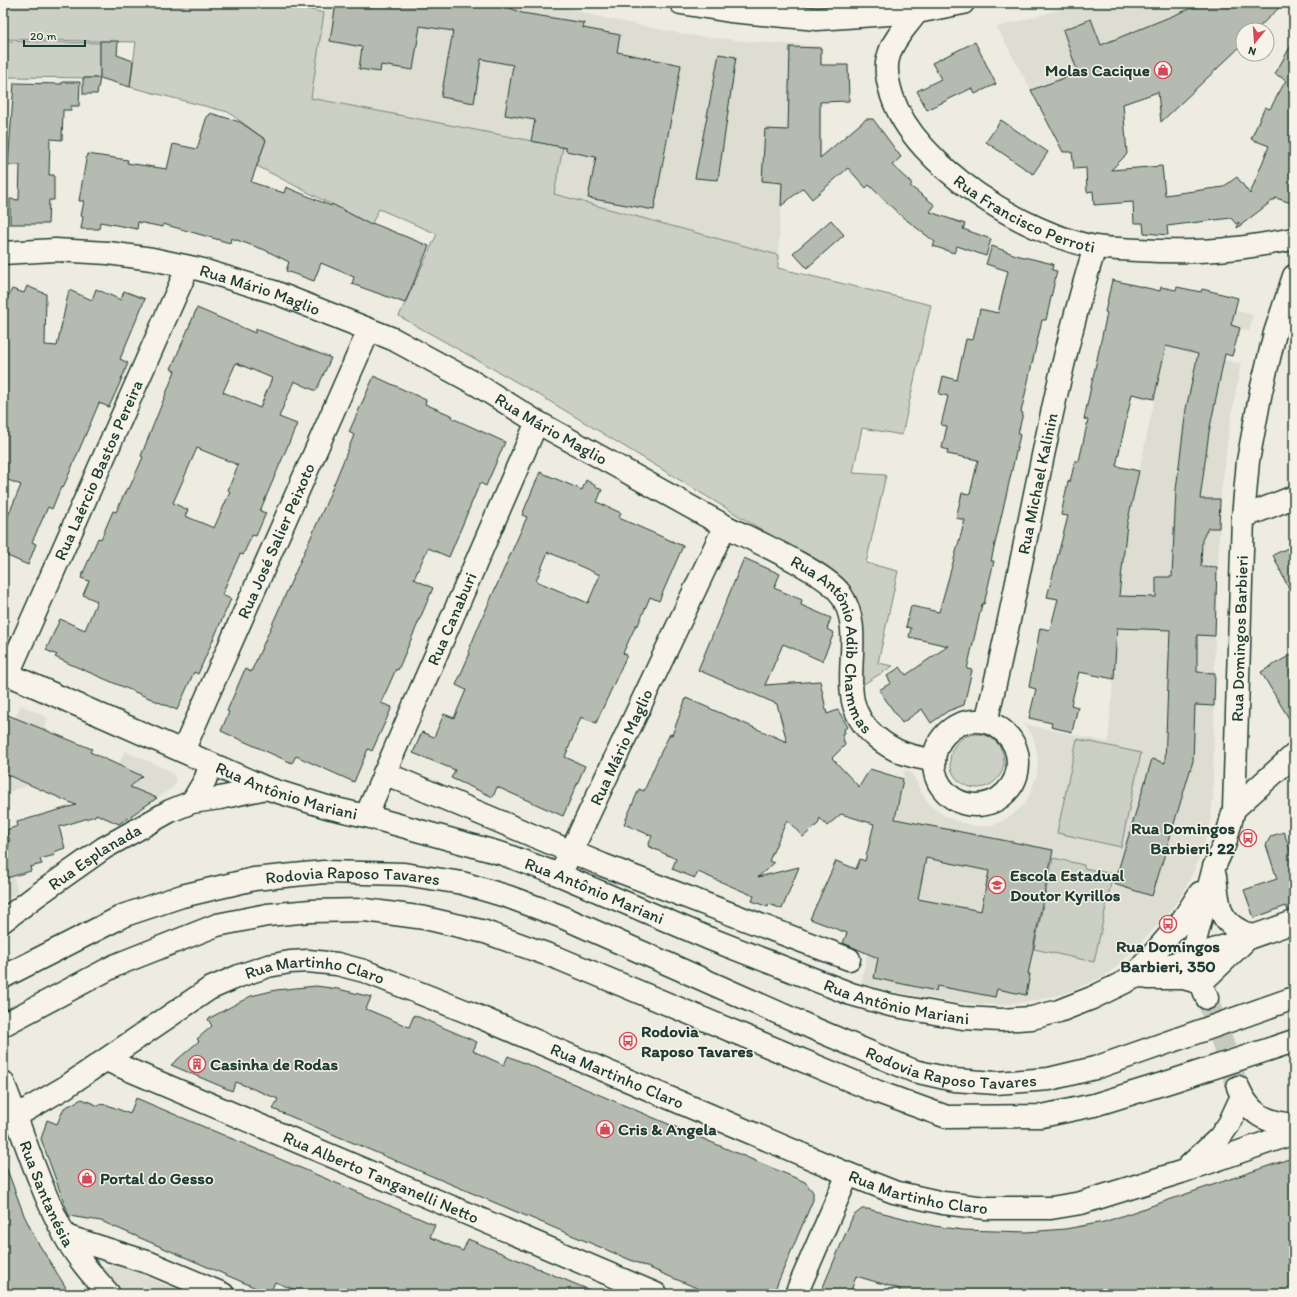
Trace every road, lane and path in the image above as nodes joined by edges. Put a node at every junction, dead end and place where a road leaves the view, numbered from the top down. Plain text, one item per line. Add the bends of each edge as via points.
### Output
1 (681, 3) edge
2 (964, 3) edge
3 (918, 12) junction
4 (1294, 238) edge
5 (1096, 247) junction
6 (3, 253) edge
7 (188, 267) junction
8 (1294, 276) edge
9 (369, 330) junction
10 (537, 422) junction
11 (1294, 497) edge
12 (1243, 517) junction
13 (726, 526) junction
14 (6, 673) edge
15 (986, 722) junction
16 (183, 751) junction
17 (1294, 755) edge
18 (934, 760) junction
19 (211, 764) junction
20 (384, 773) junction
21 (266, 788) junction
22 (192, 802) junction
23 (1234, 809) junction
24 (366, 816) junction
25 (572, 852) junction
26 (1214, 867) junction
27 (560, 876) junction
28 (3, 921) edge
29 (1294, 922) edge
30 (1252, 936) junction
31 (1191, 957) junction
32 (849, 960) dead end
33 (4, 976) edge
34 (1133, 978) junction
35 (1204, 990) junction
36 (1294, 998) edge
37 (3, 1025) edge
38 (1294, 1041) edge
39 (106, 1060) junction
40 (3, 1082) edge
41 (16, 1116) junction
42 (1294, 1125) edge
43 (1294, 1133) edge
44 (1181, 1172) junction
45 (848, 1174) junction
46 (65, 1236) junction
47 (109, 1294) edge
48 (223, 1294) edge
49 (656, 1294) edge
50 (796, 1294) edge

1 - 3 main road via 730,11 817,19
2 - 3 main road
3 - 5 main road, Rua Francisco Perroti via 888,55 887,80 896,110 909,131 957,180 995,204 1038,229
4 - 5 main road, Rua Francisco Perroti via 1238,248 1179,252
5 - 15 main road, Rua Michael Kalinin via 1081,294 1041,462
6 - 7 main road, Rua Mário Maglio via 55,250 108,253
7 - 9 main road, Rua Mário Maglio via 274,292
7 - 14 main road, Rua Laércio Bastos Pereira
8 - 12 main road, Rua Domingos Barbieri via 1275,332 1261,390 1248,461
9 - 10 main road, Rua Mário Maglio via 476,384
9 - 16 main road, Rua José Salier Peixoto
10 - 13 main road, Rua Mário Maglio
10 - 20 main road, Rua Canaburi
11 - 12 main road
12 - 23 main road, Rua Domingos Barbieri
13 - 18 main road, Rua Antônio Adib Chammas via 802,566 839,592 852,626 851,700 860,721 893,750 914,758
13 - 25 main road, Rua Mário Maglio
14 - 16 main road, Rua Antônio Mariani
15 - 18 main road via 971,721 957,725 945,734 937,746
15 - 18 main road via 1000,727 1017,751 1015,780 1007,792 981,805 966,804 953,798 942,788 935,775
16 - 19 main road, Rua Antônio Mariani
17 - 23 main road
19 - 21 main road, Rua Antônio Mariani
19 - 22 main road
20 - 24 main road, Rua Canaburi
20 - 25 main road, Rua Antônio Mariani
21 - 22 main road, Rua Esplanada
21 - 24 main road, Rua Antônio Mariani via 327,808
22 - 28 main road, Rua Esplanada via 170,811 104,848
23 - 26 main road, Rua Domingos Barbieri via 1225,843
24 - 27 main road, Rua Antônio Mariani via 503,854
25 - 27 main road, Rua Mário Maglio
25 - 32 main road, Rua Antônio Mariani
26 - 30 main road via 1223,916 1228,924
26 - 31 main road, Rua Domingos Barbieri
26 - 34 main road via 1192,907
27 - 34 main road, Rua Antônio Mariani via 851,994 930,1013 1001,1020 1032,1018 1092,998
29 - 30 main road, Rua Antônio Mariani
30 - 31 main road, Rua Antônio Mariani
30 - 35 main road
31 - 34 main road, Rua Antônio Mariani
31 - 35 main road
33 - 36 main road, Rodovia Raposo Tavares via 125,915 156,904 254,879 324,872 404,874 462,883 509,897 560,916 817,1030 914,1070 954,1080 996,1083 1042,1079 1095,1068
34 - 35 main road via 1167,977
37 - 38 main road, Rodovia Raposo Tavares via 116,965 217,925 267,915 365,910 425,918 492,935 560,959 878,1092 947,1117 1042,1116 1094,1105
39 - 41 main road, Rua Martinho Claro
39 - 45 main road, Rua Martinho Claro via 209,989 239,976 290,962 337,964 364,971 470,1013
39 - 49 main road, Rua Alberto Tanganelli Netto
40 - 41 main road, Rua Santanésia
41 - 46 main road, Rua Santanésia
42 - 44 main road via 1260,1117 1253,1112 1240,1092 1229,1124 1219,1138
43 - 44 main road, Rua Martinho Claro
44 - 45 main road, Rua Martinho Claro via 1080,1203 1051,1208 986,1208 943,1203 894,1192
45 - 50 main road
46 - 47 main road, Rua Santanésia
46 - 48 main road via 150,1263

